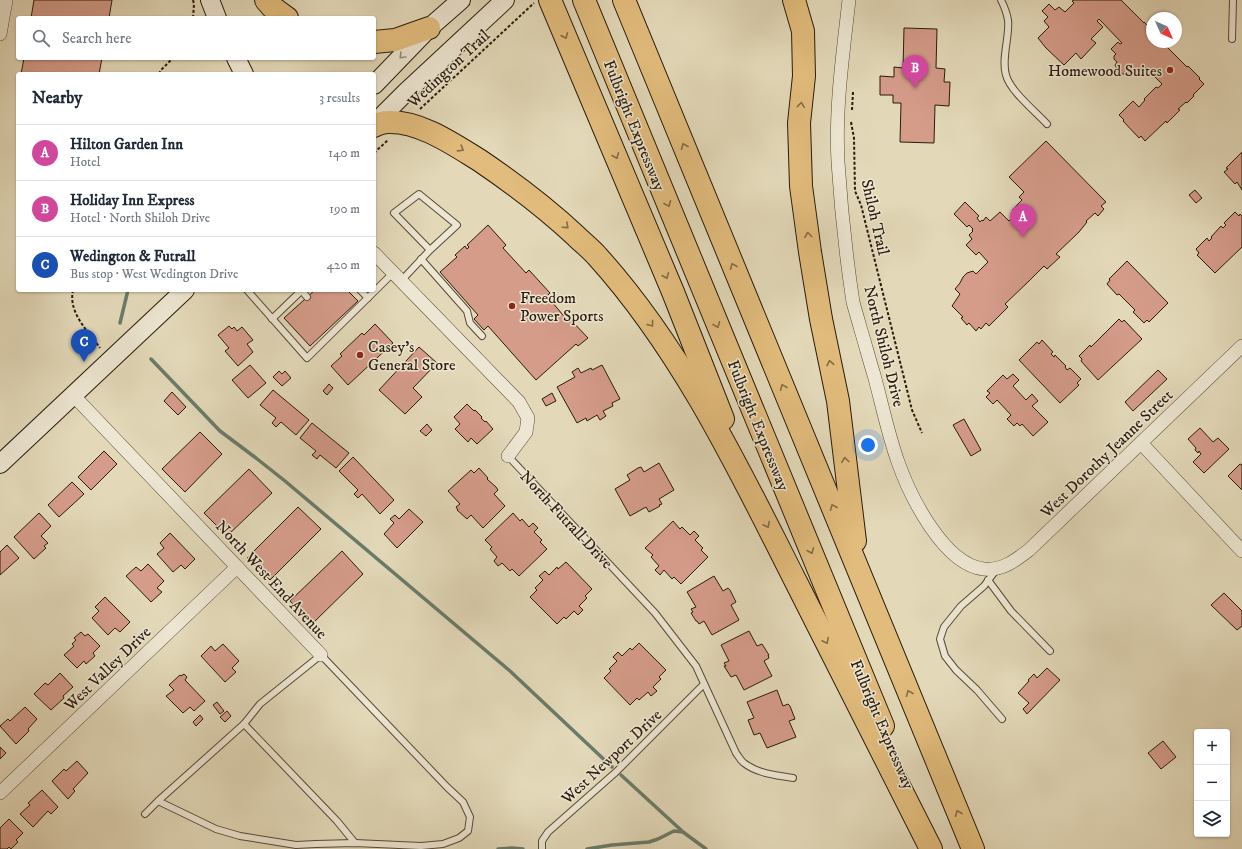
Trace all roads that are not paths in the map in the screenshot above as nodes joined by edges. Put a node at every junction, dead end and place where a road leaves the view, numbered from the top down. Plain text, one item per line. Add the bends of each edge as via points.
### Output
1 (6, 0) edge
2 (210, 0) edge
3 (266, 0) edge
4 (461, 0) edge
5 (505, 0) edge
6 (550, 0) edge
7 (584, 0) edge
8 (624, 0) edge
9 (794, 0) edge
10 (849, 0) edge
11 (1001, 0) edge
12 (1233, 0) edge
13 (217, 16) edge
14 (284, 16) edge
15 (429, 28) junction
16 (0, 34) edge
17 (1232, 39) dead end
18 (376, 42) edge
19 (237, 60) edge
20 (243, 72) edge
21 (376, 83) edge
22 (376, 123) edge
23 (376, 124) edge
24 (1047, 124) dead end
25 (430, 250) junction
26 (376, 255) edge
27 (421, 259) junction
28 (397, 277) junction
29 (183, 292) edge
30 (249, 292) edge
31 (300, 292) edge
32 (303, 292) edge
33 (362, 292) edge
34 (307, 297) dead end
35 (368, 298) junction
36 (289, 303) junction
37 (294, 309) dead end
38 (272, 319) junction
39 (482, 336) dead end
40 (1242, 346) edge
41 (73, 395) junction
42 (1141, 443) junction
43 (508, 456) joint
44 (2, 458) edge
45 (750, 490) junction
46 (1242, 551) edge
47 (237, 567) junction
48 (858, 569) junction
49 (986, 575) junction
50 (1050, 651) dead end
51 (321, 655) junction
52 (704, 684) junction
53 (1002, 719) dead end
54 (244, 724) junction
55 (794, 778) dead end
56 (0, 793) edge
57 (158, 801) junction
58 (145, 814) dead end
59 (355, 843) junction
60 (542, 849) edge
61 (931, 849) edge
62 (934, 849) edge
63 (973, 849) edge

1 - 16 street
2 - 13 main road
3 - 14 highway
4 - 15 main road
5 - 22 main road
6 -> 45 highway via 670,285
7 -> 62 highway, Fulbright Expressway
48 -> 8 highway
48 -> 9 highway via 838,401 810,252 802,186 799,123 804,68 802,31
10 - 49 street, North Shiloh Drive via 843,41 837,131 843,222 853,303 898,462 910,490 941,542 961,560
11 - 24 lane via 1008,21 1006,76 1023,100
12 - 17 lane
15 - 18 highway via 395,40
15 -> 21 main road
19 - 20 main road
23 -> 45 highway via 386,122 405,124 427,130 448,141 497,172 549,212 595,254 654,328 687,377
25 - 25 lane via 394,213 419,194 457,225
25 - 27 lane
26 - 28 street, North Futrall Drive
27 - 28 lane
27 - 39 lane via 467,311 470,322
28 - 35 lane
28 - 43 street, North Futrall Drive via 519,402 528,418 526,432
29 - 41 main road
30 - 38 lane
31 - 36 lane
32 - 34 lane
33 - 35 lane
35 - 38 lane via 335,326 307,358
36 - 37 lane
36 - 38 lane
40 - 42 street, West Dorothy Jeanne Street
41 - 44 main road
41 - 47 street, North West End Avenue
42 - 46 street
42 - 49 street, West Dorothy Jeanne Street via 1029,550 1014,562
43 - 52 lane, North Futrall Drive via 655,613 696,666
45 -> 61 highway
47 - 51 street, North West End Avenue
47 - 56 street, West Valley Drive
63 -> 48 highway
49 - 50 lane via 1012,611
49 - 53 lane via 984,586 961,606 944,627 940,639 945,656
51 - 54 lane via 260,704
51 - 59 lane, North West End Avenue via 463,802 470,817 468,831 459,838 443,844 421,846
52 - 55 lane, North Futrall Drive via 736,753 744,763 754,770
52 - 60 lane, West Newport Drive via 616,772 548,832 542,841
54 - 57 lane
54 - 59 lane
57 - 58 lane
57 - 59 lane, North West End Avenue via 216,829 240,836 296,845

